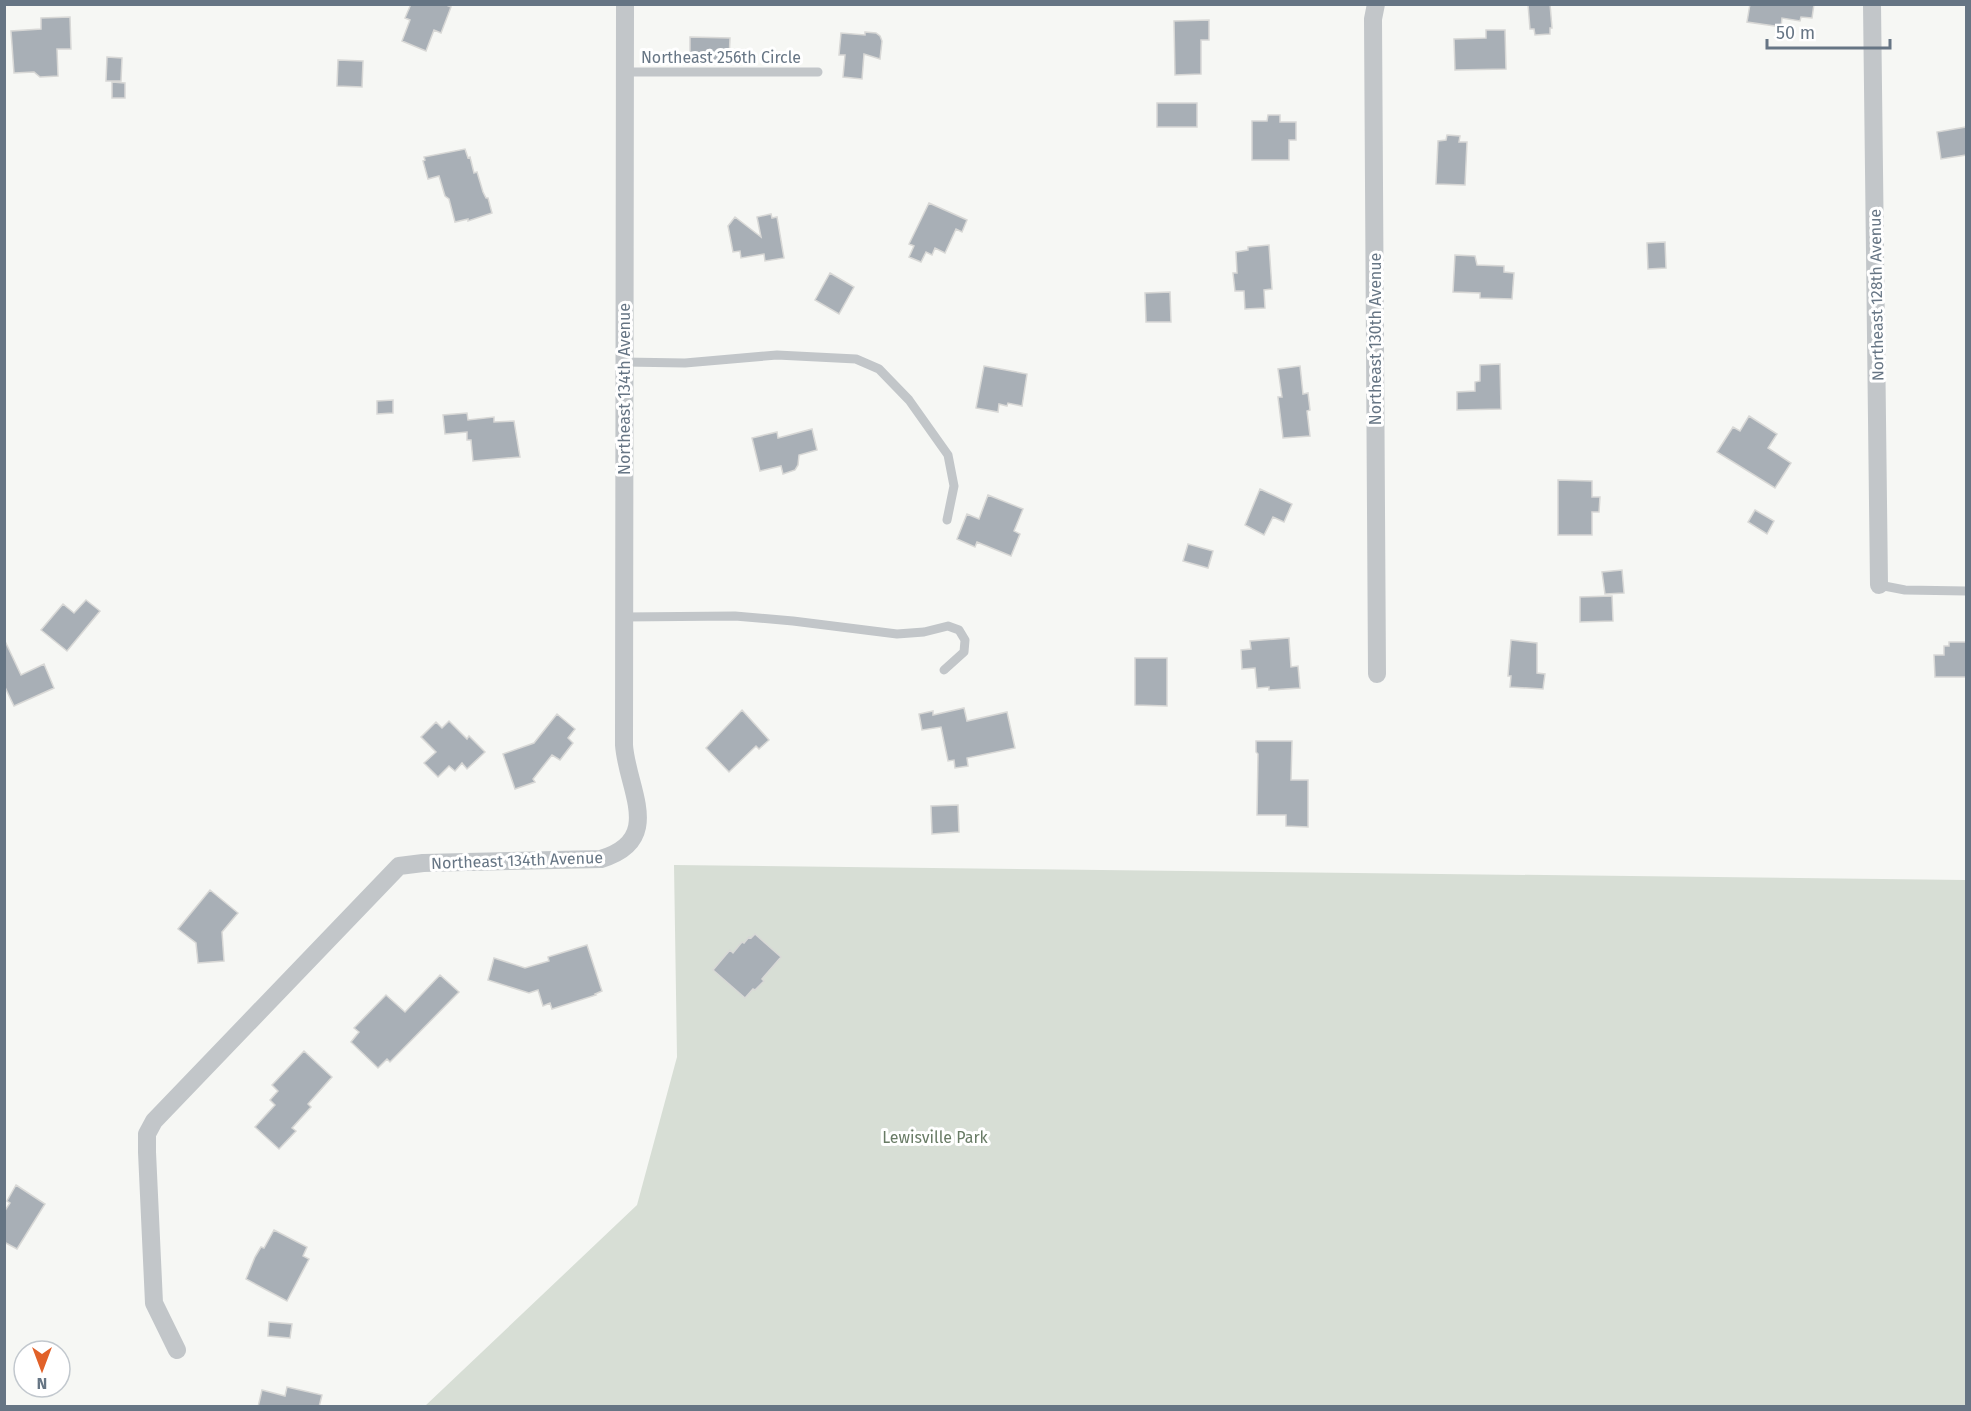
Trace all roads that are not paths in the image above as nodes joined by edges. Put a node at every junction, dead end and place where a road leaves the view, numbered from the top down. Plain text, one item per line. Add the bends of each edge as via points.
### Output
1 (625, 4) edge
2 (1376, 4) edge
3 (1872, 4) edge
4 (625, 72) junction
5 (818, 72) dead end
6 (624, 362) junction
7 (947, 520) dead end
8 (1879, 585) joint
9 (1966, 591) edge
10 (624, 617) junction
11 (944, 670) dead end
12 (1377, 674) dead end
13 (177, 1350) dead end

1 - 4 street, Northeast 134th Avenue
2 - 12 street, Northeast 130th Avenue via 1373,65
3 - 8 street, Northeast 128th Avenue
4 - 5 lane, Northeast 256th Circle
4 - 6 street, Northeast 134th Avenue
6 - 7 lane via 685,363 777,356 856,359 879,369 909,400 948,455 954,486
6 - 10 street, Northeast 134th Avenue
8 - 9 lane via 1905,590
10 - 11 lane via 735,616 897,634 948,626 959,630 965,640 964,652
10 - 13 street, Northeast 134th Avenue via 624,753 639,819 623,849 601,859 399,866 154,1120 147,1134 154,1302

